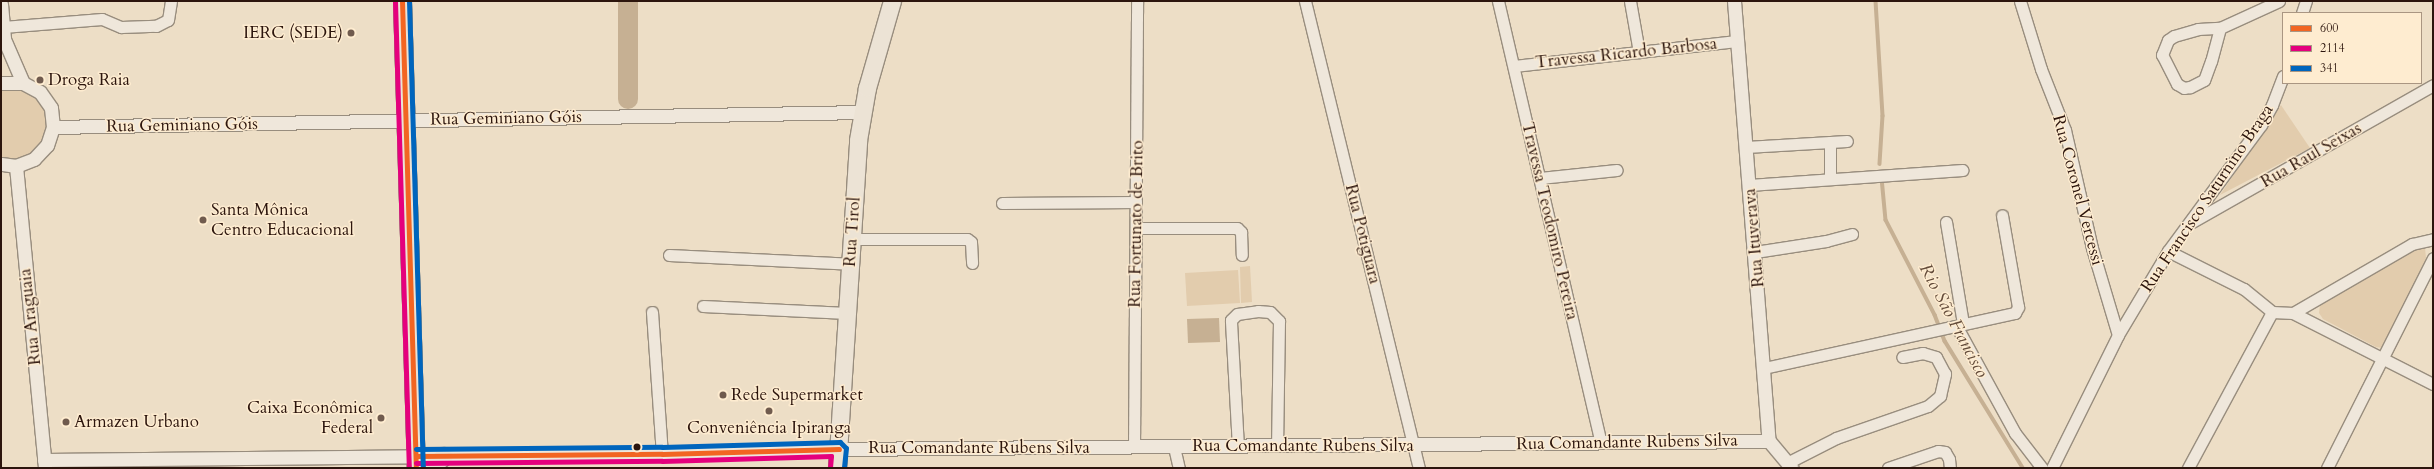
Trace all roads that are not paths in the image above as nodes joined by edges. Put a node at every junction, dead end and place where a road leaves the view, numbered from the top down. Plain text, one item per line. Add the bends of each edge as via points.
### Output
1 (171, 1) edge
2 (402, 1) edge
3 (892, 1) edge
4 (1137, 1) edge
5 (1305, 1) edge
6 (1498, 1) edge
7 (1630, 1) edge
8 (1734, 1) edge
9 (2020, 1) edge
10 (2280, 1) edge
11 (2306, 1) edge
12 (1, 4) edge
13 (2302, 12) edge
14 (2220, 28) junction
15 (3, 39) edge
16 (1737, 41) junction
17 (1639, 52) junction
18 (1514, 66) junction
19 (2282, 79) edge
20 (1, 83) edge
21 (23, 83) junction
22 (2433, 85) edge
23 (862, 112) junction
24 (405, 120) junction
25 (53, 127) junction
26 (1847, 141) dead end
27 (1830, 142) junction
28 (1746, 147) junction
29 (1, 164) edge
30 (16, 166) junction
31 (1617, 170) dead end
32 (1962, 170) dead end
33 (1540, 178) junction
34 (1830, 179) junction
35 (1749, 185) junction
36 (1136, 202) junction
37 (1002, 203) dead end
38 (2002, 215) dead end
39 (1946, 222) dead end
40 (2188, 224) junction
41 (1136, 228) junction
42 (1852, 234) dead end
43 (851, 239) junction
44 (2433, 239) edge
45 (2168, 251) junction
46 (1755, 252) junction
47 (669, 255) dead end
48 (1242, 255) dead end
49 (2433, 258) edge
50 (972, 263) dead end
51 (850, 264) junction
52 (702, 306) dead end
53 (652, 312) dead end
54 (2272, 312) junction
55 (847, 313) junction
56 (2293, 313) junction
57 (1956, 327) junction
58 (2118, 335) junction
59 (1902, 357) dead end
60 (2383, 359) junction
61 (1764, 368) junction
62 (2433, 384) edge
63 (1769, 441) junction
64 (1601, 442) junction
65 (1277, 446) junction
66 (1414, 446) junction
67 (1134, 447) junction
68 (1174, 447) junction
69 (1238, 447) junction
70 (839, 450) junction
71 (662, 454) junction
72 (444, 456) junction
73 (416, 462) edge
74 (45, 464) edge
75 (1790, 465) edge
76 (430, 468) edge
77 (838, 468) edge
78 (1179, 468) edge
79 (1419, 468) edge
80 (1888, 468) edge
81 (1950, 468) edge
82 (2042, 468) edge
83 (2052, 468) edge
84 (2188, 468) edge
85 (2327, 468) edge

1 - 15 street via 168,20 156,26 121,27 102,19
2 - 24 main road
3 - 23 main road, Rua Tirol
4 - 36 street, Rua Fortunato de Brito
5 - 66 street, Rua Potiguara
6 - 18 street, Travessa Teodomiro Pereira
7 - 17 street
8 - 16 street, Rua Ituverava
9 - 58 street, Rua Coronel Vercessi via 2041,69 2065,130 2092,248
10 - 14 street
11 - 13 street
12 - 15 street
14 - 14 street via 2198,29 2168,40 2162,55 2177,84 2190,87 2204,80 2212,61
15 - 21 street
16 - 17 street, Travessa Ricardo Barbosa
16 - 28 street, Rua Ituverava
17 - 18 street, Travessa Ricardo Barbosa
18 - 33 street, Travessa Teodomiro Pereira
19 - 40 street, Rua Francisco Saturnino Braga via 2261,125
20 - 21 street
21 - 25 street via 32,87 46,100 53,117
22 - 40 street, Rua Raul Seixas
23 - 24 street, Rua Geminiano Góis
23 - 43 main road, Rua Tirol
24 - 25 street, Rua Geminiano Góis
24 - 73 main road
25 - 30 street via 51,137 41,153 34,159
26 - 27 street
27 - 28 street
27 - 34 street
28 - 35 street, Rua Ituverava
29 - 30 street
30 - 74 street, Rua Araguaia
31 - 33 street
32 - 34 street
33 - 64 street, Travessa Teodomiro Pereira
34 - 35 street
35 - 46 street, Rua Ituverava
36 - 37 street
36 - 41 street, Rua Fortunato de Brito
38 - 57 street via 2018,311
39 - 57 street
40 - 45 street, Rua Francisco Saturnino Braga
41 - 48 street via 1237,228 1242,232
41 - 67 street, Rua Fortunato de Brito
42 - 46 street via 1826,241
43 - 50 street via 966,239 971,242
43 - 51 main road, Rua Tirol
44 - 56 street via 2412,244
45 - 54 street via 2244,289
45 - 58 street, Rua Francisco Saturnino Braga
46 - 61 street, Rua Ituverava
47 - 51 street
49 - 60 street
51 - 55 main road, Rua Tirol
52 - 55 street
53 - 71 street
54 - 56 street
54 - 84 street
55 - 70 main road, Rua Tirol
56 - 60 street
57 - 61 street
57 - 82 street via 2015,433
58 - 83 street, Rua Francisco Saturnino Braga
59 - 75 street via 1923,353 1936,357 1945,374 1940,396 1928,406 1836,438
60 - 62 street
60 - 85 street
61 - 63 street, Rua Ituverava
63 - 64 street, Rua Comandante Rubens Silva
63 - 75 street
64 - 66 street, Rua Comandante Rubens Silva
65 - 66 street, Rua Comandante Rubens Silva
65 - 69 street, Rua Comandante Rubens Silva
65 - 69 street via 1279,321 1270,312 1258,311 1237,314 1231,320
66 - 79 street, Rua Potiguara
67 - 68 street, Rua Comandante Rubens Silva
67 - 70 street, Rua Comandante Rubens Silva
68 - 69 street, Rua Comandante Rubens Silva
68 - 78 street
70 - 71 street, Rua Comandante Rubens Silva
70 - 77 main road, Rua Tirol
71 - 72 street, Rua Comandante Rubens Silva
72 - 73 street, Rua Comandante Rubens Silva
72 - 76 main road
73 - 74 street, Rua Comandante Rubens Silva
80 - 81 street via 1938,451 1945,452

